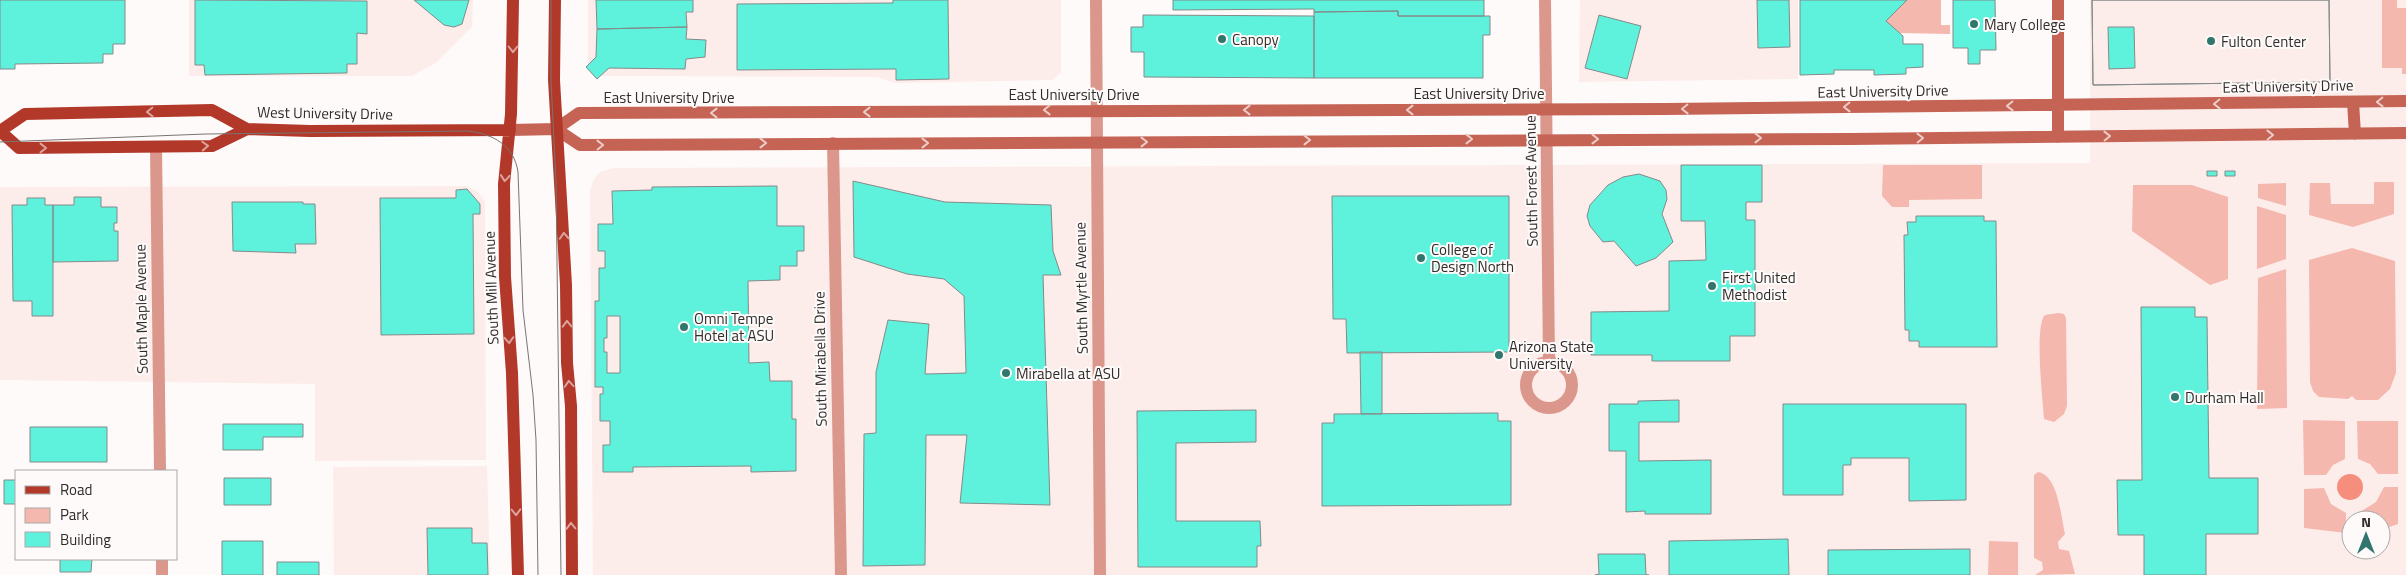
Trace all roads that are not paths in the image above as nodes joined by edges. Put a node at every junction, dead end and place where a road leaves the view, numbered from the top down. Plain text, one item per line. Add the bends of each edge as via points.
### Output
1 (513, 0) edge
2 (555, 0) edge
3 (1096, 0) edge
4 (1545, 0) edge
5 (2058, 0) edge
6 (2406, 101) edge
7 (2353, 102) junction
8 (2058, 106) junction
9 (1546, 109) junction
10 (1096, 110) junction
11 (247, 129) junction
12 (556, 129) junction
13 (510, 130) junction
14 (0, 132) edge
15 (2406, 133) edge
16 (2355, 134) junction
17 (2058, 136) junction
18 (1546, 139) junction
19 (833, 143) junction
20 (1095, 143) junction
21 (156, 147) junction
22 (1549, 361) dead end
23 (160, 470) edge
24 (162, 560) edge
25 (162, 575) edge
26 (518, 575) edge
27 (572, 575) edge
28 (841, 575) edge
29 (1100, 575) edge

1 -> 13 main road, South Mill Avenue
2 - 12 main road
3 - 10 street, South Myrtle Avenue
4 - 9 street, South Forest Avenue
5 - 8 main road
6 -> 7 main road, East University Drive
7 -> 8 main road, East University Drive
7 - 16 main road
8 -> 9 main road, East University Drive
8 - 17 main road
9 -> 10 main road, East University Drive
9 - 18 street, South Forest Avenue
10 -> 12 main road, East University Drive via 579,113
10 - 20 street, South Myrtle Avenue
11 - 13 main road, West University Drive
11 -> 14 main road, West University Drive via 212,110 26,114
21 -> 11 main road via 212,146
12 - 13 main road
12 -> 19 main road via 580,145
27 -> 12 main road via 566,284
13 -> 26 main road, South Mill Avenue via 504,184 505,277 512,373
14 -> 21 main road via 19,148
15 - 16 main road
17 -> 16 main road
18 -> 17 main road
20 -> 18 main road
18 - 22 street, South Forest Avenue
19 -> 20 main road
19 - 28 street, South Mirabella Drive
20 - 29 street, South Myrtle Avenue
21 - 23 street, South Maple Avenue
24 - 25 street

